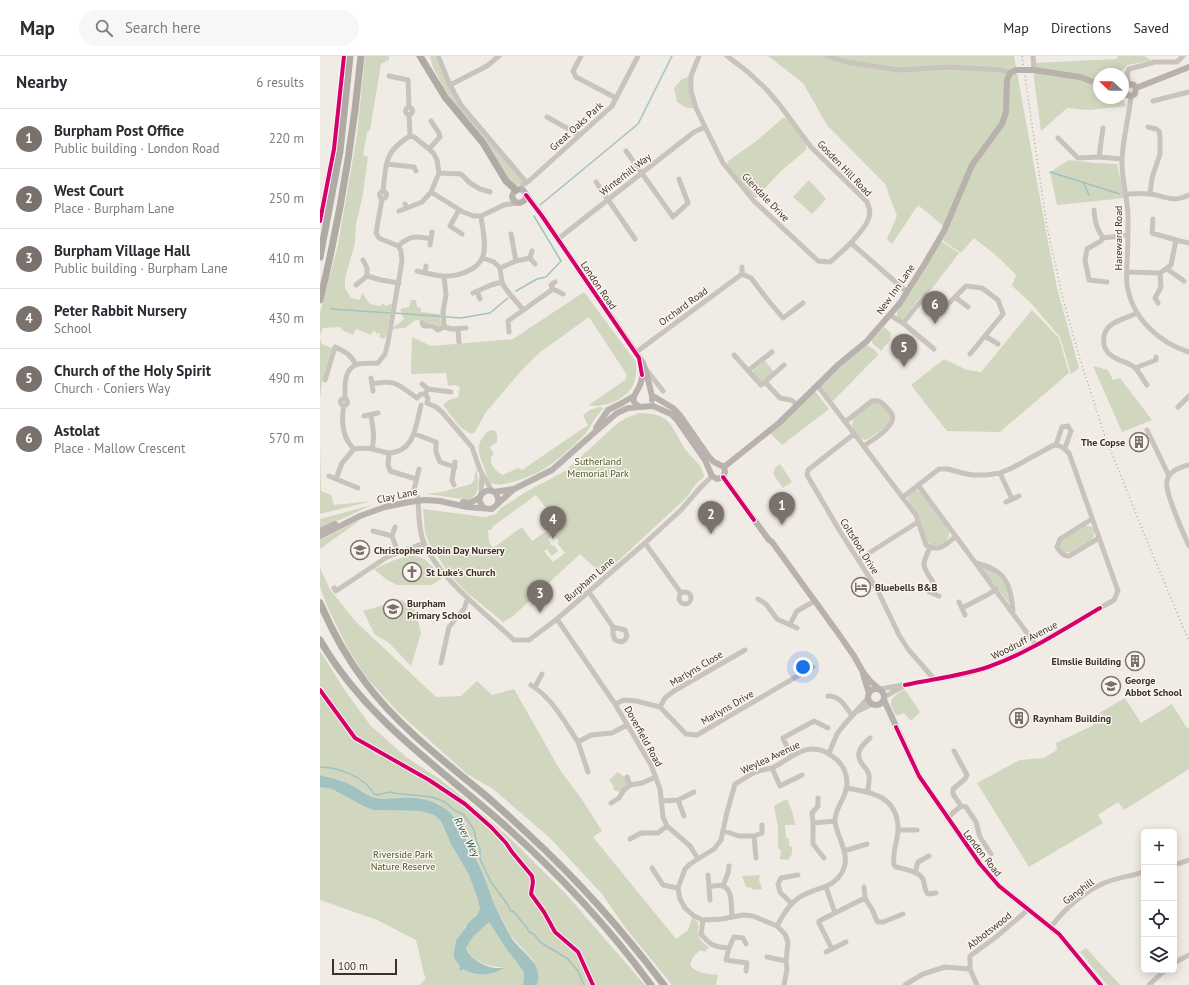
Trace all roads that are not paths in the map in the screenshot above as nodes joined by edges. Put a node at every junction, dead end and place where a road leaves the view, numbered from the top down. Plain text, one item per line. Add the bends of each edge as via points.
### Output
1 (350, 56) edge
2 (360, 56) edge
3 (420, 56) edge
4 (438, 56) edge
5 (499, 56) edge
6 (581, 56) edge
7 (638, 56) edge
8 (699, 56) edge
9 (727, 56) edge
10 (828, 56) edge
11 (1033, 56) edge
12 (1183, 56) edge
13 (1189, 67) edge
14 (1129, 69) edge
15 (1034, 70) junction
16 (1010, 73) junction
17 (389, 76) dead end
18 (1093, 82) edge
19 (1129, 84) edge
20 (450, 85) junction
21 (1136, 88) junction
22 (1189, 92) edge
23 (1131, 96) joint
24 (616, 98) junction
25 (1153, 101) dead end
26 (547, 117) dead end
27 (431, 121) dead end
28 (705, 127) junction
29 (1148, 127) dead end
30 (1103, 128) dead end
31 (579, 135) junction
32 (410, 136) junction
33 (1058, 138) dead end
34 (429, 149) junction
35 (626, 151) dead end
36 (1100, 158) junction
37 (1122, 159) junction
38 (387, 164) junction
39 (416, 171) dead end
40 (439, 173) junction
41 (641, 173) junction
42 (679, 180) dead end
43 (527, 182) junction
44 (596, 182) dead end
45 (431, 192) junction
46 (490, 192) dead end
47 (522, 192) junction
48 (1126, 194) junction
49 (1150, 194) junction
50 (1189, 195) edge
51 (512, 197) junction
52 (608, 199) junction
53 (520, 203) junction
54 (504, 205) junction
55 (536, 207) junction
56 (399, 210) dead end
57 (459, 210) junction
58 (1094, 210) dead end
59 (481, 216) junction
60 (1153, 219) dead end
61 (328, 221) junction
62 (432, 232) dead end
63 (462, 234) dead end
64 (511, 234) dead end
65 (1128, 235) junction
66 (635, 238) dead end
67 (1103, 238) junction
68 (431, 239) junction
69 (558, 239) junction
70 (1176, 240) junction
71 (851, 243) junction
72 (1189, 243) edge
73 (430, 245) dead end
74 (320, 246) edge
75 (398, 246) junction
76 (532, 251) dead end
77 (320, 257) edge
78 (482, 258) junction
79 (530, 258) junction
80 (363, 260) dead end
81 (516, 261) junction
82 (535, 264) dead end
83 (426, 266) dead end
84 (742, 267) dead end
85 (500, 268) junction
86 (1167, 269) junction
87 (417, 271) dead end
88 (425, 272) junction
89 (1127, 272) junction
90 (1160, 273) junction
91 (742, 274) junction
92 (368, 276) junction
93 (444, 276) junction
94 (1184, 281) dead end
95 (502, 282) junction
96 (555, 282) dead end
97 (1107, 282) dead end
98 (399, 283) junction
99 (356, 285) dead end
100 (553, 289) junction
101 (907, 292) junction
102 (563, 294) dead end
103 (955, 298) junction
104 (480, 299) dead end
105 (320, 300) edge
106 (803, 303) dead end
107 (1158, 303) dead end
108 (968, 307) dead end
109 (523, 310) junction
110 (1137, 313) junction
111 (890, 315) junction
112 (422, 323) dead end
113 (903, 323) junction
114 (444, 325) junction
115 (466, 328) dead end
116 (458, 329) junction
117 (509, 332) dead end
118 (985, 336) junction
119 (459, 342) dead end
120 (998, 344) dead end
121 (934, 349) dead end
122 (635, 352) junction
123 (772, 352) dead end
124 (1189, 352) edge
125 (734, 354) dead end
126 (970, 354) dead end
127 (1156, 357) dead end
128 (639, 358) junction
129 (356, 365) junction
130 (784, 365) dead end
131 (645, 368) junction
132 (1135, 368) junction
133 (749, 370) junction
134 (371, 378) dead end
135 (325, 380) dead end
136 (765, 382) junction
137 (372, 384) junction
138 (422, 384) dead end
139 (1146, 385) dead end
140 (817, 386) junction
141 (638, 390) junction
142 (373, 391) dead end
143 (663, 391) dead end
144 (427, 392) junction
145 (451, 392) dead end
146 (651, 394) junction
147 (634, 396) junction
148 (1189, 396) edge
149 (417, 398) junction
150 (427, 403) junction
151 (421, 405) junction
152 (798, 405) junction
153 (649, 406) junction
154 (641, 407) junction
155 (1178, 407) dead end
156 (378, 413) dead end
157 (364, 416) dead end
158 (371, 416) junction
159 (845, 422) junction
160 (1147, 430) dead end
161 (595, 432) junction
162 (414, 434) junction
163 (854, 434) junction
164 (1056, 445) junction
165 (864, 446) junction
166 (1064, 448) junction
167 (354, 449) junction
168 (372, 449) junction
169 (389, 453) junction
170 (718, 464) junction
171 (1189, 465) edge
172 (724, 467) junction
173 (419, 469) dead end
174 (482, 473) junction
175 (1000, 473) junction
176 (711, 474) junction
177 (329, 476) dead end
178 (1169, 476) junction
179 (723, 477) junction
180 (336, 479) junction
181 (416, 479) junction
182 (454, 485) dead end
183 (918, 485) junction
184 (358, 488) dead end
185 (514, 489) junction
186 (414, 490) dead end
187 (493, 491) junction
188 (480, 495) junction
189 (1019, 496) dead end
190 (903, 497) junction
191 (418, 499) junction
192 (1012, 499) junction
193 (498, 502) junction
194 (1006, 502) dead end
195 (483, 507) junction
196 (1092, 519) junction
197 (918, 522) junction
198 (394, 527) dead end
199 (320, 531) edge
200 (373, 531) dead end
201 (320, 536) edge
202 (392, 536) junction
203 (955, 536) junction
204 (1098, 538) junction
205 (424, 543) junction
206 (645, 543) junction
207 (1189, 546) edge
208 (930, 547) junction
209 (398, 552) junction
210 (858, 560) junction
211 (976, 563) junction
212 (334, 588) dead end
213 (996, 589) junction
214 (589, 592) junction
215 (681, 593) dead end
216 (934, 594) dead end
217 (468, 598) junction
218 (758, 599) dead end
219 (815, 601) junction
220 (958, 602) dead end
221 (320, 603) edge
222 (962, 608) junction
223 (1013, 612) junction
224 (965, 615) dead end
225 (557, 619) junction
226 (790, 624) junction
227 (613, 627) dead end
228 (797, 628) dead end
229 (320, 640) edge
230 (1036, 645) junction
231 (745, 650) dead end
232 (441, 663) dead end
233 (812, 667) dead end
234 (863, 672) junction
235 (542, 674) dead end
236 (934, 679) junction
237 (904, 685) junction
238 (879, 689) junction
239 (828, 696) dead end
240 (884, 699) junction
241 (872, 700) junction
242 (615, 704) junction
243 (660, 707) junction
244 (854, 714) junction
245 (892, 720) junction
246 (627, 725) junction
247 (828, 728) dead end
248 (870, 738) dead end
249 (578, 742) junction
250 (954, 751) dead end
251 (829, 753) junction
252 (791, 756) junction
253 (772, 768) junction
254 (588, 772) dead end
255 (802, 775) dead end
256 (626, 777) dead end
257 (656, 777) junction
258 (630, 785) junction
259 (846, 788) junction
260 (868, 791) junction
261 (694, 792) dead end
262 (818, 798) dead end
263 (678, 800) junction
264 (661, 801) junction
265 (611, 803) dead end
266 (961, 806) junction
267 (684, 816) dead end
268 (947, 818) junction
269 (835, 821) junction
270 (813, 823) junction
271 (762, 825) dead end
272 (667, 826) junction
273 (898, 830) junction
274 (917, 830) dead end
275 (724, 831) junction
276 (754, 836) junction
277 (630, 839) dead end
278 (867, 844) dead end
279 (844, 851) junction
280 (991, 854) dead end
281 (928, 856) dead end
282 (756, 858) dead end
283 (824, 858) dead end
284 (698, 859) junction
285 (1189, 860) edge
286 (1177, 864) edge
287 (729, 866) dead end
288 (652, 868) dead end
289 (915, 873) junction
290 (1141, 873) edge
291 (708, 875) dead end
292 (798, 875) dead end
293 (723, 886) junction
294 (709, 887) junction
295 (826, 887) junction
296 (864, 887) dead end
297 (678, 888) junction
298 (936, 893) dead end
299 (865, 898) junction
300 (710, 900) dead end
301 (792, 904) junction
302 (1029, 910) junction
303 (835, 913) junction
304 (903, 914) dead end
305 (732, 916) junction
306 (703, 920) junction
307 (777, 926) junction
308 (1052, 927) junction
309 (846, 942) dead end
310 (746, 944) dead end
311 (729, 948) junction
312 (832, 949) junction
313 (826, 952) dead end
314 (1189, 955) edge
315 (767, 957) dead end
316 (786, 961) junction
317 (1177, 961) edge
318 (970, 969) junction
319 (746, 971) dead end
320 (1162, 973) edge
321 (651, 985) edge
322 (664, 985) edge
323 (784, 985) edge
324 (905, 985) edge
325 (977, 985) edge
326 (1101, 985) edge
327 (1149, 985) edge

1 - 61 highway via 340,151
2 - 105 highway via 342,202
3 - 47 highway via 445,97 483,143 506,181
4 - 20 street
5 - 20 street via 487,66
6 - 24 street via 573,71 576,77
7 - 24 street, Great Oaks Park
8 - 28 street, Glendale Drive via 691,76 691,91
9 - 71 street, Gosden Hill Road via 767,90 811,147 866,201 870,217
10 - 16 street via 846,62 899,70 950,67 1001,70
11 - 15 street
12 - 14 street via 1177,62 1155,62
13 - 21 main road
15 - 16 main road via 1016,70
15 - 18 main road via 1080,77
16 - 101 main road, New Inn Lane via 1007,80 1006,112 1002,124 972,165 944,231
17 - 32 street via 408,80 409,107 413,111 409,115
19 - 21 main road
20 - 43 street via 460,106
21 - 23 main road via 1135,94
22 - 25 street
23 - 37 street, Hareward Road
24 - 31 street, Great Oaks Park via 612,106
26 - 31 street
27 - 34 street via 440,137
28 - 41 street, Winterhill Way via 694,132
28 - 71 street, Glendale Drive via 724,163 741,186 818,261 830,262
29 - 49 street via 1159,131 1160,154
30 - 36 street
31 - 43 street, Great Oaks Park
32 - 34 street
32 - 38 street via 391,151
33 - 36 street via 1078,158
34 - 40 street via 437,160
35 - 41 street
36 - 37 street
37 - 48 street, Hareward Road
38 - 39 street via 414,167
38 - 75 street via 384,192 387,196 382,199 376,233 379,238
40 - 45 street
40 - 46 street via 461,174 470,183
41 - 42 street via 673,216 688,203
41 - 52 street, Winterhill Way
43 - 47 street, Great Oaks Park
44 - 52 street
45 - 56 street via 422,202
45 - 57 street
47 - 51 main road via 513,193
47 - 53 main road via 526,198
47 - 55 main road, London Road
48 - 49 street
48 - 65 street, Hareward Road
49 - 50 street via 1167,199 1180,199
51 - 53 main road
51 - 54 street
52 - 66 street
52 - 69 street, Winterhill Way
53 - 54 street
53 - 55 main road
54 - 59 street
55 - 69 main road, London Road
57 - 59 street via 469,215
57 - 63 street via 450,226
58 - 67 street via 1095,221
59 - 78 street via 484,235
60 - 70 street via 1152,233
61 - 74 highway
61 - 77 highway
62 - 68 street
64 - 81 street
65 - 67 street
65 - 89 street, Hareward Road
67 - 97 street via 1087,249 1085,260 1089,280
68 - 73 street
68 - 75 street via 412,236
69 - 122 main road, London Road
70 - 72 street
70 - 86 street via 1171,265
71 - 101 street
75 - 98 street via 402,261
76 - 79 street
78 - 85 street via 494,262
78 - 93 street via 472,270
79 - 81 street
79 - 82 street
80 - 92 street
81 - 85 street
83 - 88 street
84 - 91 street
85 - 95 street
86 - 90 street
86 - 94 street
87 - 88 street
88 - 93 street
89 - 90 street
89 - 110 street, Hareward Road via 1126,284
90 - 107 street via 1161,287 1154,297
91 - 106 street via 751,278 766,300 784,318
91 - 122 street, Orchard Road
92 - 98 street
92 - 99 street
93 - 114 street
95 - 104 street via 475,292
95 - 109 street
96 - 100 street via 551,285
98 - 129 street via 385,354 378,362
100 - 102 street
100 - 109 street
101 - 111 main road, New Inn Lane
103 - 108 street
103 - 113 street via 942,309 926,295
103 - 118 street via 966,286 982,288 998,300 1003,314
109 - 117 street via 508,322
110 - 124 street, Hareward Road via 1163,340
110 - 132 street via 1113,324 1106,331 1103,341 1104,349 1111,356
111 - 113 street
111 - 140 main road, New Inn Lane via 867,341
112 - 114 street via 438,330
113 - 121 street
114 - 116 street
115 - 116 street
116 - 119 street
118 - 120 street
118 - 126 street
122 - 128 main road, London Road
123 - 133 street
125 - 133 street
127 - 132 street via 1156,360
128 - 131 main road, London Road
128 - 141 main road, London Road via 642,375
129 - 135 street via 352,356 335,347
129 - 167 street via 349,370 346,377 345,399 348,403 344,405 342,415 345,435
130 - 136 street
131 - 143 street, London Road
131 - 146 main road, London Road
132 - 139 street
133 - 136 street via 761,386
134 - 137 street
136 - 152 street via 780,398 792,400
137 - 142 street
137 - 149 street via 394,383
138 - 144 street
140 - 152 main road, New Inn Lane
140 - 159 street
141 - 146 main road via 644,388
141 - 147 main road, London Road
144 - 145 street
144 - 149 street
144 - 150 street
146 - 153 main road via 652,402
146 - 170 main road via 679,414 709,457
147 - 154 main road via 636,404
147 - 161 main road, Clay Lane via 608,410
148 - 155 street
149 - 151 street
150 - 151 street
150 - 174 street via 442,412 472,447
151 - 162 street
152 - 172 main road, New Inn Lane
153 - 154 main road
153 - 176 main road via 669,412 677,420 705,460
154 - 161 main road, Clay Lane via 628,408 618,413
156 - 158 street
157 - 158 street
158 - 168 street via 374,431
159 - 163 street
159 - 165 street via 876,400 882,402 892,414 891,426
160 - 178 street
161 - 185 main road, Clay Lane via 552,470
162 - 169 street via 405,448
162 - 182 street via 436,442 440,462 446,465 455,464 452,480
163 - 165 street
163 - 210 street, Coltsfoot Drive via 808,470 807,475
164 - 166 street
164 - 166 street via 1062,427 1068,426 1071,431
164 - 175 street
165 - 190 street
166 - 196 street via 1069,453
167 - 168 street
167 - 180 street via 342,462
168 - 169 street
169 - 181 street via 390,471
170 - 172 main road
170 - 176 main road via 712,468
171 - 178 street via 1181,467
172 - 179 main road
173 - 181 street
174 - 187 street
174 - 188 street
175 - 183 street via 973,475 943,468
175 - 192 street
176 - 179 main road via 717,479
176 - 206 street, Burpham Lane via 681,510
177 - 180 street
178 - 207 street via 1166,485
179 - 219 main road, London Road via 782,561
180 - 184 street
181 - 186 street
183 - 190 street
183 - 203 street
185 - 187 main road, Clay Lane
185 - 193 main road, Clay Lane
187 - 188 main road, Clay Lane via 484,491
187 - 193 main road
188 - 191 main road, Clay Lane via 466,503 443,498
188 - 195 main road
189 - 192 street
190 - 197 street
191 - 195 main road, Clay Lane
191 - 199 main road, Clay Lane via 374,507
191 - 201 main road, Clay Lane via 360,516
191 - 205 street, Burpham Lane
192 - 194 street
193 - 195 main road, Clay Lane via 492,508
196 - 204 street
196 - 204 street via 1060,539 1057,547 1060,553 1069,556
197 - 208 street via 924,541
197 - 210 street
198 - 202 street
200 - 202 street
202 - 209 street
203 - 208 street via 941,548
203 - 211 street
204 - 230 street, Woodruff Avenue via 1118,591 1117,595 1114,600
205 - 209 street
205 - 217 street, Burpham Lane via 440,567
206 - 214 street, Burpham Lane
206 - 215 street
208 - 216 street via 924,566 935,585
209 - 212 street via 336,591
210 - 236 street, Coltsfoot Drive via 878,591 899,635
211 - 213 street
211 - 223 street via 996,570 1002,575 1012,594
213 - 222 street
213 - 223 street
214 - 225 street, Burpham Lane
214 - 227 street
217 - 225 street, Burpham Lane via 514,640 529,640
217 - 232 street via 464,609 449,627
218 - 226 street via 766,604 777,619
219 - 226 street via 797,611
219 - 234 main road, London Road
220 - 222 street
221 - 322 highway via 344,651 379,700 419,740 539,844 631,943
222 - 224 street
223 - 230 street
225 - 242 street
226 - 228 street
229 - 321 highway via 336,667 375,714 536,855 604,926
230 - 236 street, Woodruff Avenue via 989,667 967,674
231 - 243 street, Marlyns Close via 674,691 665,698
233 - 243 street, Marlyns Drive via 697,735 686,734
234 - 238 main road, London Road
234 - 241 main road, London Road
235 - 249 street via 533,686 549,699
236 - 237 street, Woodruff Avenue
237 - 238 street, Woodruff Avenue
237 - 240 street, Woodruff Avenue
238 - 240 main road, London Road via 884,693
238 - 241 main road via 872,689
239 - 244 street via 835,696
240 - 241 main road
240 - 245 main road, London Road
241 - 244 street
241 - 245 main road, London Road
242 - 243 street via 624,700
242 - 246 street, Doverfield Road
244 - 251 street via 837,734
245 - 268 main road, London Road via 919,776
246 - 249 street via 612,733 591,735
246 - 257 street, Doverfield Road
247 - 252 street via 814,721 783,738
248 - 260 street via 862,744 858,758 869,774
249 - 254 street
250 - 266 street via 967,776 953,789 953,794
251 - 252 street, Weylea Avenue via 809,748
251 - 259 street via 843,768
252 - 253 street, Weylea Avenue
253 - 255 street via 780,786
253 - 275 street, Weylea Avenue via 756,772 735,784
256 - 258 street
257 - 258 street
257 - 264 street, Doverfield Road
258 - 265 street
259 - 260 street
259 - 269 street
260 - 273 street via 887,801 893,809
261 - 263 street
262 - 270 street via 818,806 812,813
263 - 264 street
263 - 267 street
264 - 272 street, Doverfield Road
266 - 268 street
266 - 280 street via 966,807 976,822 980,837
268 - 302 main road, London Road via 990,877
269 - 270 street
269 - 279 street
270 - 283 street via 813,844
271 - 276 street via 762,833
272 - 277 street via 658,833 641,833
272 - 284 street via 690,846
273 - 274 street
273 - 289 street via 894,865
275 - 276 street via 739,836
275 - 284 street, Weylea Avenue via 714,849
276 - 282 street
278 - 279 street
279 - 295 street via 846,858 842,873 834,883
281 - 289 street via 918,862
284 - 297 street, Weylea Avenue via 685,869
285 - 286 street
287 - 293 street
288 - 297 street via 662,885
289 - 298 street via 923,879 928,894
290 - 308 street, Ganghill via 1106,882 1090,890 1071,905
291 - 294 street
292 - 301 street via 781,878 778,884 780,892
293 - 294 street
293 - 305 street via 729,892
294 - 300 street
295 - 301 street via 800,897
295 - 303 street
296 - 299 street
297 - 306 street via 685,908
299 - 303 street
299 - 304 street via 878,922
301 - 307 street
302 - 308 main road, London Road
302 - 318 street, Abbotswood via 970,956
303 - 312 street via 821,919 819,923
305 - 306 street
305 - 307 street via 753,916
306 - 311 street via 701,934 708,943
307 - 316 street via 785,934 788,942
308 - 326 main road, London Road
309 - 312 street
310 - 311 street via 743,938 733,937
311 - 319 street via 726,960 747,963
312 - 313 street
314 - 317 street
315 - 316 street
316 - 323 street
318 - 324 street via 945,967 923,974
318 - 325 street
320 - 327 street

